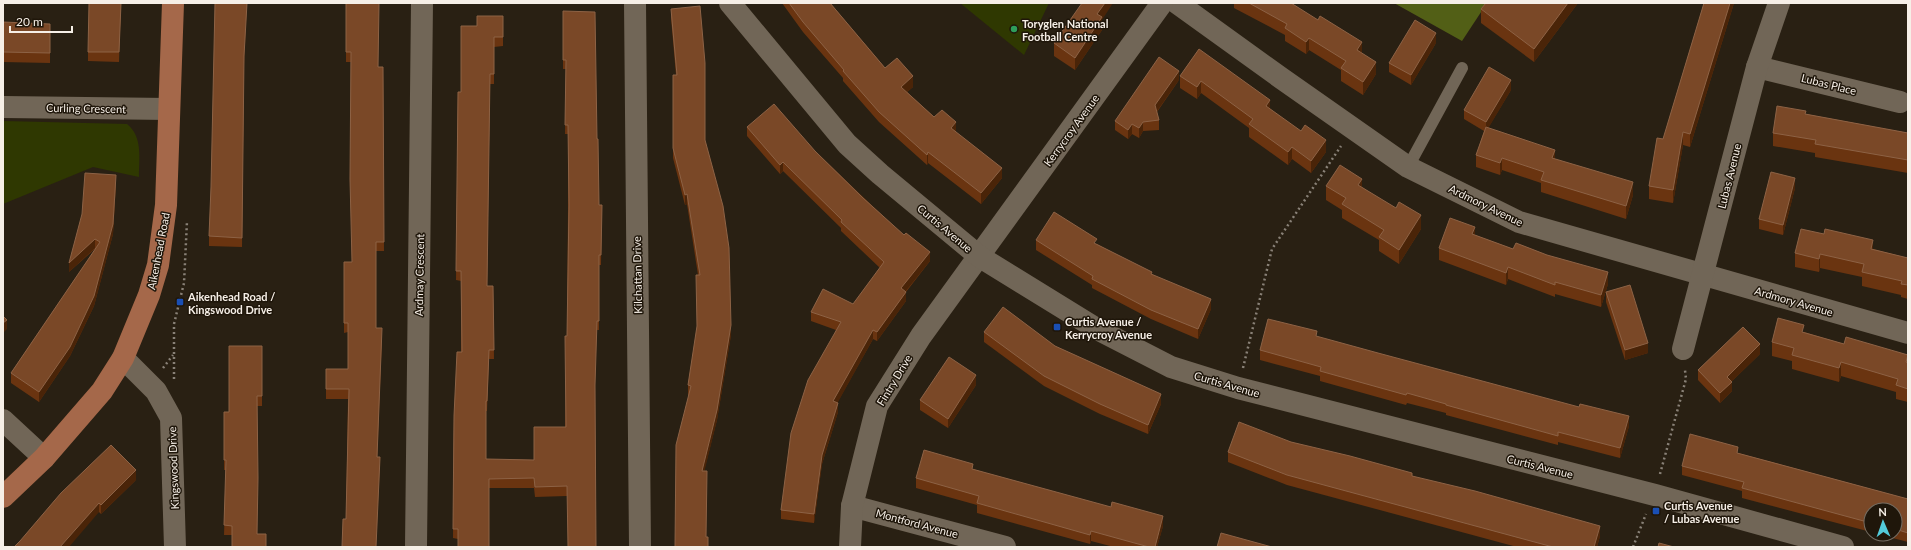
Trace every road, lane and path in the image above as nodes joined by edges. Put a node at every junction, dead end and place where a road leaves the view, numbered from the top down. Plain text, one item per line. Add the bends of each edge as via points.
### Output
1 (173, 3) edge
2 (422, 3) edge
3 (635, 3) edge
4 (730, 3) edge
5 (1162, 3) edge
6 (1177, 3) edge
7 (1779, 3) edge
8 (1757, 67) junction
9 (1462, 68) dead end
10 (1900, 102) dead end
11 (3, 107) edge
12 (169, 109) junction
13 (1352, 128) junction
14 (1408, 167) junction
15 (980, 256) junction
16 (1703, 275) junction
17 (1908, 333) edge
18 (1683, 350) joint
19 (123, 358) junction
20 (1238, 388) junction
21 (3, 420) edge
22 (44, 458) junction
23 (1655, 495) junction
24 (3, 497) edge
25 (852, 506) junction
26 (176, 547) edge
27 (416, 547) edge
28 (640, 547) edge
29 (850, 547) edge
30 (1005, 547) edge
31 (1632, 547) edge
32 (1843, 547) edge

1 - 12 main road, Aikenhead Road
2 - 27 street, Ardmay Crescent
3 - 28 street, Kilchattan Drive
4 - 15 street, Curtis Avenue via 847,144
5 - 15 street, Kerrycroy Avenue
6 - 13 street, Ardmory Avenue
7 - 8 street, Lubas Avenue
8 - 10 street, Lubas Place
8 - 16 street, Lubas Avenue
9 - 14 lane
11 - 12 street, Curling Crescent
12 - 19 main road, Aikenhead Road via 169,165 163,235 149,295
13 - 14 street, Ardmory Avenue
13 - 20 path via 1272,250
14 - 16 street, Ardmory Avenue via 1519,222
15 - 20 street, Curtis Avenue via 1097,329 1165,364
15 - 25 street, Fintry Drive via 921,336 877,406
16 - 17 street, Ardmory Avenue
16 - 18 street, Lubas Avenue
18 - 23 path via 1686,379
19 - 22 main road, Aikenhead Road via 102,391
19 - 26 street, Kingswood Drive via 156,391 171,418
20 - 23 street, Curtis Avenue
21 - 22 street
22 - 24 main road, Aikenhead Road
23 - 31 path
23 - 32 street, Curtis Avenue
25 - 29 street, Fintry Drive
25 - 30 street, Montford Avenue

